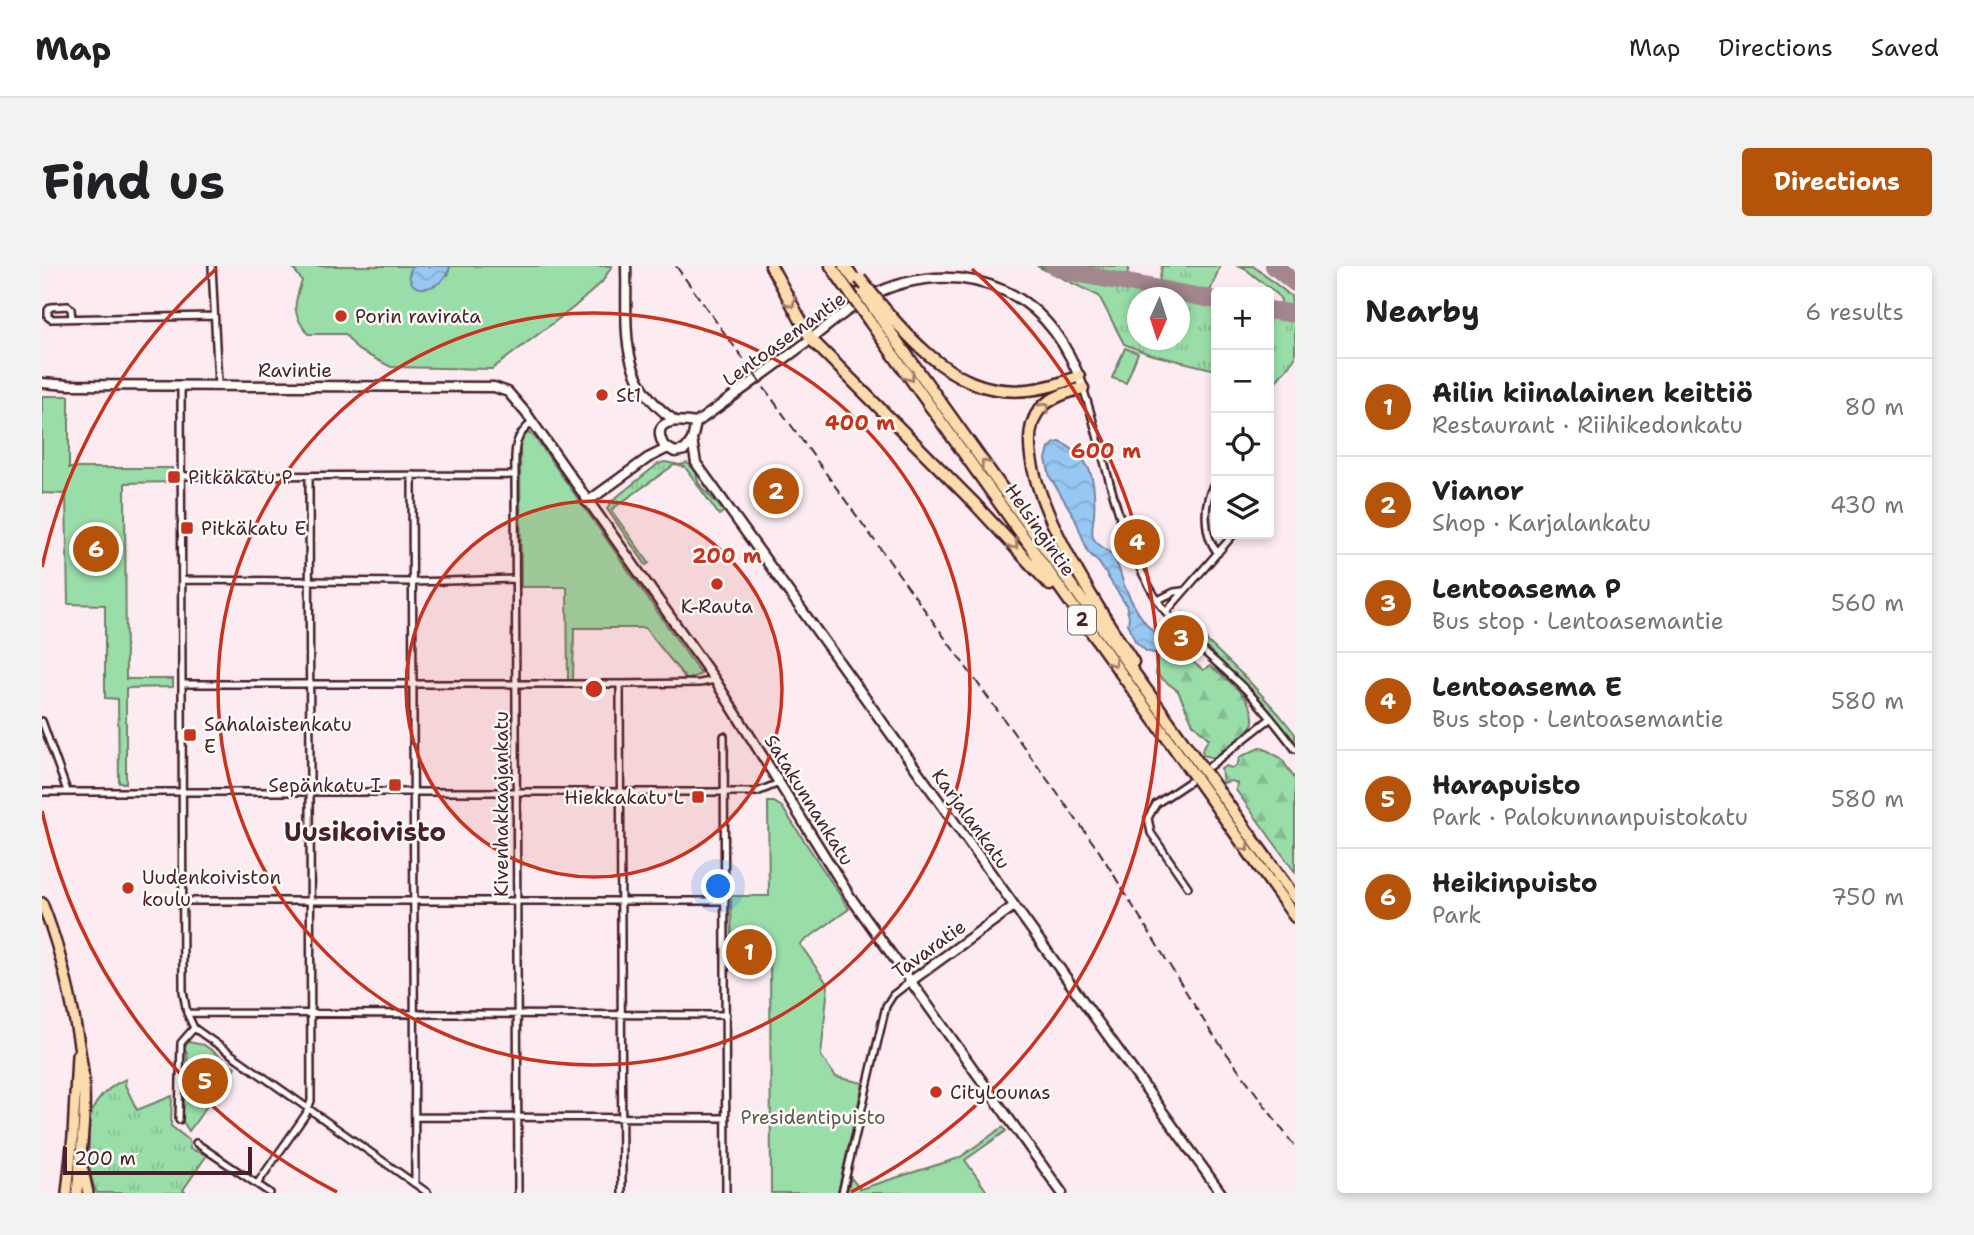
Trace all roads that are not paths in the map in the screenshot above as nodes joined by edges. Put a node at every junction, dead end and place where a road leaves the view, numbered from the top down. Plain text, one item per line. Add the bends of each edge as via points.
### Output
1 (212, 266) edge
2 (626, 266) edge
3 (771, 266) edge
4 (831, 266) edge
5 (844, 266) edge
6 (851, 266) edge
7 (854, 283) junction
8 (214, 316) junction
9 (879, 317) junction
10 (72, 318) junction
11 (811, 339) junction
12 (1079, 376) junction
13 (42, 383) edge
14 (181, 385) junction
15 (218, 386) junction
16 (1083, 388) junction
17 (657, 408) junction
18 (678, 420) junction
19 (533, 422) junction
20 (696, 423) junction
21 (661, 431) junction
22 (692, 437) junction
23 (667, 447) junction
24 (696, 463) junction
25 (412, 475) junction
26 (515, 475) junction
27 (181, 476) junction
28 (309, 476) junction
29 (1211, 488) edge
30 (587, 502) junction
31 (1230, 539) edge
32 (1218, 554) junction
33 (515, 579) junction
34 (182, 580) junction
35 (309, 581) junction
36 (413, 582) junction
37 (1182, 591) junction
38 (1158, 600) junction
39 (1167, 611) junction
40 (1088, 629) junction
41 (715, 680) junction
42 (182, 684) junction
43 (310, 684) junction
44 (413, 684) junction
45 (621, 684) junction
46 (517, 685) junction
47 (1271, 718) junction
48 (42, 721) edge
49 (1173, 728) junction
50 (724, 736) dead end
51 (1295, 749) edge
52 (1210, 766) dead end
53 (1189, 782) dead end
54 (779, 783) junction
55 (67, 791) junction
56 (42, 792) edge
57 (183, 792) junction
58 (310, 792) junction
59 (414, 792) junction
60 (620, 792) junction
61 (725, 792) junction
62 (516, 793) junction
63 (1188, 887) dead end
64 (1295, 898) edge
65 (183, 901) junction
66 (310, 901) junction
67 (622, 901) junction
68 (725, 901) junction
69 (415, 902) junction
70 (517, 902) junction
71 (42, 903) edge
72 (1014, 906) junction
73 (1295, 917) edge
74 (42, 918) edge
75 (59, 954) junction
76 (911, 981) junction
77 (187, 1013) junction
78 (311, 1013) junction
79 (414, 1014) junction
80 (518, 1014) junction
81 (726, 1014) junction
82 (621, 1015) junction
83 (194, 1028) junction
84 (78, 1046) junction
85 (309, 1109) junction
86 (415, 1117) junction
87 (518, 1117) junction
88 (621, 1118) junction
89 (726, 1118) junction
90 (179, 1120) dead end
91 (82, 1141) junction
92 (196, 1143) dead end
93 (257, 1184) junction
94 (415, 1184) junction
95 (67, 1193) edge
96 (77, 1193) edge
97 (88, 1193) edge
98 (270, 1193) edge
99 (428, 1193) edge
100 (519, 1193) edge
101 (622, 1193) edge
102 (726, 1193) edge
103 (842, 1193) edge
104 (1062, 1193) edge
105 (1221, 1193) edge

1 - 8 street
2 - 17 main road via 630,361
3 -> 11 highway
4 - 7 highway, Helsingintie / 2
5 - 7 highway, Helsingintie / 2
6 - 7 highway
7 - 9 highway, Helsingintie / 2, bridge
7 - 9 highway, bridge
8 - 10 street
8 - 15 street
9 - 12 highway via 937,363 978,384 1035,391
9 -> 40 highway, Helsingintie / 2
49 -> 9 highway, Helsingintie / 2
10 - 10 street via 51,319 48,310 68,306
11 - 12 main road, Lentoasemantie via 851,308 889,288 927,278 958,278 995,286 1037,312 1068,350
11 - 20 main road, Lentoasemantie
11 -> 40 highway via 974,503
12 - 16 main road, Lentoasemantie
13 - 14 main road, Ravintie
14 - 15 main road, Ravintie
14 - 27 street
15 - 19 main road, Ravintie via 494,387 511,395
16 - 38 street, Lentoasemantie via 1132,550
49 -> 16 highway via 1080,575 1035,477 1030,438 1035,418 1056,397
17 - 18 main road
17 - 21 main road
18 - 20 main road
18 - 21 main road via 668,422
18 - 22 main road via 689,426
19 - 26 street, Kivenhakkaajankatu via 519,434
19 - 30 main road, Satakunnankatu
20 - 22 main road
21 - 23 main road
22 - 23 main road via 685,450
22 - 24 main road, Karjalankatu
23 - 24 main road, Karjalankatu
23 - 30 main road
24 - 72 main road, Karjalankatu
25 - 26 street
25 - 28 street
25 - 36 street
26 - 33 street, Kivenhakkaajankatu
27 - 28 street
27 - 34 street
28 - 35 street
29 - 32 street via 1209,537
30 - 41 main road, Satakunnankatu
31 - 32 street
32 - 37 street
33 - 36 street
33 - 46 street, Kivenhakkaajankatu
34 - 35 street
34 - 42 street
35 - 36 street
35 - 43 street
36 - 44 street
37 - 38 street
37 - 39 street
38 - 39 street, Lentoasemantie
39 - 47 street, Lentoasemantie
40 -> 73 highway, Helsingintie / 2
41 - 45 street
41 - 54 main road, Satakunnankatu
42 - 43 street
42 - 57 street
43 - 44 street
43 - 58 street
44 - 46 street
44 - 59 street
45 - 46 street
45 - 60 street
46 - 62 street, Kivenhakkaajankatu
47 - 51 street, Lentoasemantie
47 - 52 street
48 - 55 street
49 - 64 highway, Helsingintie / 2
50 - 61 street
53 - 63 street via 1156,804 1148,818 1151,833
54 - 61 street via 757,792
54 - 76 main road, Satakunnankatu via 849,895
55 - 56 street
55 - 57 street
57 - 58 street
57 - 65 street
58 - 59 street
58 - 66 street
59 - 62 street
59 - 69 street
60 - 61 street
60 - 62 street
60 - 67 street
61 - 68 street
62 - 70 street, Kivenhakkaajankatu
65 - 66 street
65 - 77 street
66 - 69 street
66 - 78 street
67 - 68 street
67 - 70 street
67 - 82 street
68 - 81 street
69 - 70 street
69 - 79 street
70 - 80 street, Kivenhakkaajankatu
71 - 75 main road
72 - 76 main road, Tavaratie
72 - 105 main road, Karjalankatu
74 - 75 main road
75 - 84 main road via 72,996
76 - 103 street, Tavaratie via 887,1006
76 - 104 main road, Satakunnankatu
77 - 78 street
77 - 83 street
78 - 79 street
78 - 85 street
79 - 80 street
79 - 86 street
80 - 82 street
80 - 87 street, Kivenhakkaajankatu
81 - 82 street
81 - 89 street
82 - 88 street
83 - 85 street
83 - 90 street via 181,1043
84 - 91 main road
84 - 95 main road
85 - 93 street
85 - 94 street
86 - 87 street
86 - 94 street
87 - 88 street
87 - 100 street, Kivenhakkaajankatu
88 - 89 street
88 - 101 street
89 - 102 street
91 - 96 main road
91 - 97 main road
92 - 93 street
93 - 98 street
94 - 99 street

